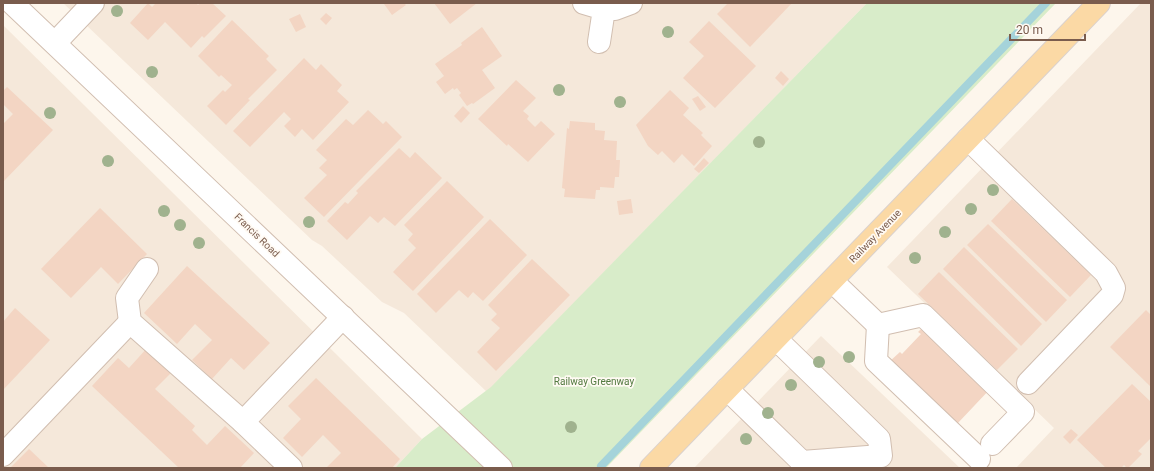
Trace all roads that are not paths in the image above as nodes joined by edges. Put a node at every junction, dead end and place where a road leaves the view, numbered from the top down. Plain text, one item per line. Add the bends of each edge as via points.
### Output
1 (12, 3) edge
2 (93, 3) edge
3 (630, 3) edge
4 (1099, 3) edge
5 (594, 6) edge
6 (599, 42) dead end
7 (55, 44) junction
8 (968, 139) junction
9 (147, 269) dead end
10 (832, 281) junction
11 (343, 317) junction
12 (130, 322) junction
13 (878, 325) junction
14 (776, 339) junction
15 (1028, 383) dead end
16 (727, 389) junction
17 (243, 422) junction
18 (3, 455) edge
19 (290, 468) edge
20 (501, 468) edge
21 (651, 468) edge

1 - 7 street, Francis Road
2 - 7 street
3 - 5 street via 615,9
4 - 8 main road, Railway Avenue
5 - 6 street
7 - 11 street, Francis Road
8 - 10 main road, Railway Avenue
8 - 15 street via 1106,273 1114,288 1112,295
9 - 12 street via 127,298
10 - 13 street
10 - 14 main road, Railway Avenue
11 - 17 street
11 - 20 street, Francis Road
12 - 17 street
12 - 18 street
13 - 13 street via 923,316 1023,412 986,452 876,361
14 - 16 main road, Railway Avenue
14 - 16 street via 880,439 880,456 802,462
16 - 21 main road, Railway Avenue
17 - 19 street

